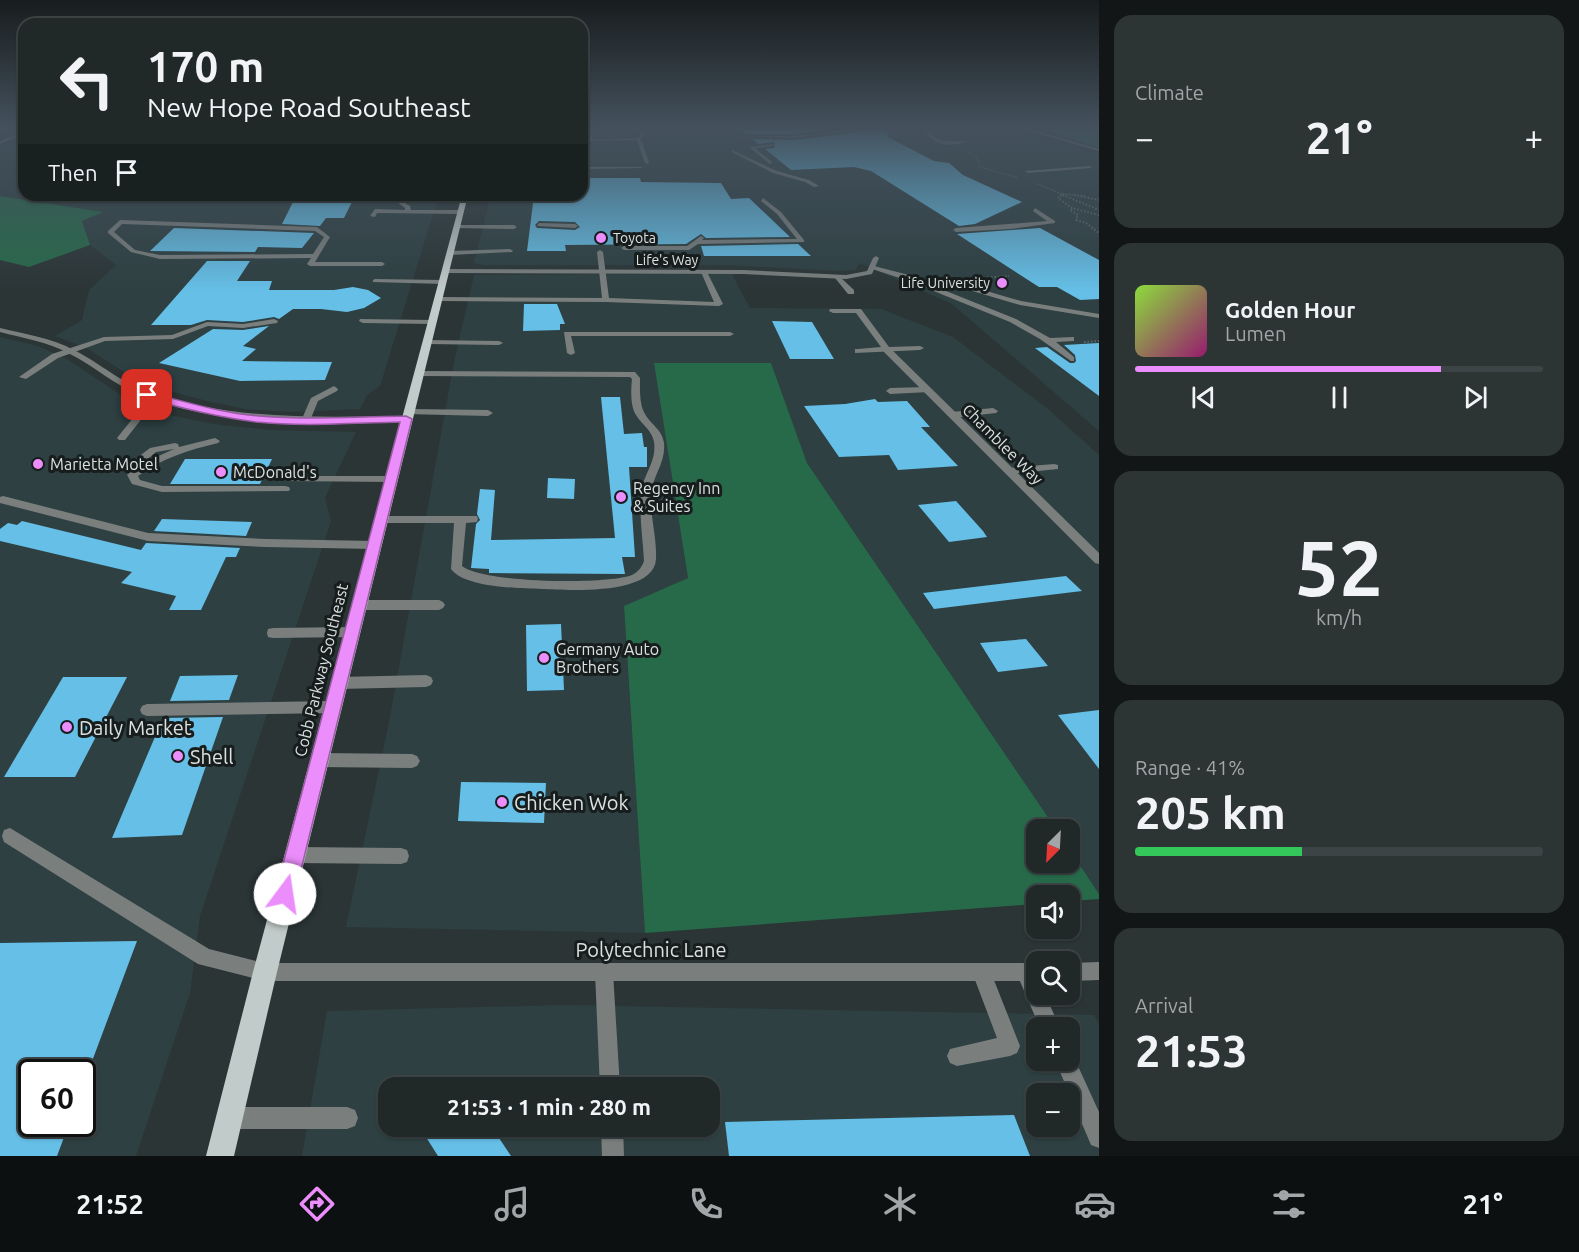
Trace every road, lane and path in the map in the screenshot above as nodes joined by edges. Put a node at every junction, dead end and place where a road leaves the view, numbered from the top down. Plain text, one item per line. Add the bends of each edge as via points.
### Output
1 (811, 183) edge
2 (1034, 183) dead end
3 (816, 186) dead end
4 (1063, 194) junction
5 (763, 200) dead end
6 (1099, 200) edge
7 (463, 201) edge
8 (400, 202) dead end
9 (1072, 208) junction
10 (1035, 210) dead end
11 (1099, 210) edge
12 (460, 212) junction
13 (404, 213) junction
14 (1099, 215) edge
15 (373, 216) dead end
16 (1068, 220) dead end
17 (1076, 220) junction
18 (539, 225) dead end
19 (575, 226) dead end
20 (457, 227) junction
21 (514, 227) dead end
22 (956, 230) dead end
23 (1099, 233) edge
24 (624, 248) dead end
25 (510, 251) dead end
26 (600, 252) dead end
27 (450, 253) junction
28 (315, 256) junction
29 (876, 258) dead end
30 (382, 264) dead end
31 (874, 268) junction
32 (446, 271) junction
33 (603, 271) junction
34 (704, 272) junction
35 (837, 277) junction
36 (375, 281) dead end
37 (443, 282) junction
38 (933, 288) junction
39 (850, 292) dead end
40 (438, 299) junction
41 (606, 300) junction
42 (833, 311) dead end
43 (1099, 316) edge
44 (274, 321) dead end
45 (363, 321) dead end
46 (432, 322) junction
47 (0, 330) edge
48 (730, 334) dead end
49 (1071, 339) dead end
50 (1050, 340) junction
51 (427, 342) junction
52 (500, 343) dead end
53 (920, 348) dead end
54 (886, 349) junction
55 (68, 351) junction
56 (858, 351) dead end
57 (571, 353) dead end
58 (1071, 359) dead end
59 (419, 373) junction
60 (23, 377) dead end
61 (334, 389) dead end
62 (926, 390) junction
63 (890, 391) dead end
64 (163, 400) junction
65 (993, 411) dead end
66 (488, 412) dead end
67 (408, 415) junction
68 (952, 415) junction
69 (306, 421) junction
70 (122, 438) dead end
71 (215, 441) dead end
72 (1054, 467) dead end
73 (1008, 471) junction
74 (391, 479) junction
75 (3, 500) dead end
76 (381, 519) junction
77 (375, 544) junction
78 (1099, 560) edge
79 (359, 604) junction
80 (439, 606) dead end
81 (352, 632) junction
82 (273, 633) dead end
83 (426, 681) dead end
84 (339, 683) junction
85 (333, 707) junction
86 (147, 710) dead end
87 (319, 760) junction
88 (412, 760) dead end
89 (10, 836) dead end
90 (295, 855) junction
91 (400, 856) dead end
92 (1099, 971) edge
93 (265, 972) junction
94 (604, 972) junction
95 (981, 972) junction
96 (1026, 972) edge
97 (1080, 972) edge
98 (957, 1056) dead end
99 (1070, 1071) edge
100 (609, 1077) edge
101 (229, 1118) junction
102 (347, 1118) dead end
103 (612, 1137) edge
104 (1099, 1137) edge
105 (220, 1156) edge
106 (613, 1156) edge

1 - 3 street
2 - 4 path
4 - 6 path
4 - 9 path via 1059,201
4 - 11 path
5 - 24 street via 802,241 698,238 688,248
7 - 12 main road, Cobb Parkway Southeast
8 - 13 street via 408,207
9 - 14 path
9 - 17 path
10 - 22 street via 1053,222
12 - 13 street
12 - 20 main road, Cobb Parkway Southeast
13 - 15 street via 375,211
16 - 17 path
17 - 23 path
18 - 19 street
20 - 21 street
20 - 27 main road, Cobb Parkway Southeast
25 - 27 street
26 - 33 street
27 - 32 main road, Cobb Parkway Southeast
28 - 28 street via 160,257 133,251 110,232 120,222 317,230 327,237
28 - 30 street via 310,264
29 - 31 street
31 - 35 street, Life's Way via 864,276
31 - 38 street
32 - 33 street, Life's Way
32 - 37 main road, Cobb Parkway Southeast
33 - 34 street, Life's Way
33 - 41 street
34 - 35 street, Life's Way
34 - 41 street via 719,304
35 - 39 street
36 - 37 street
37 - 40 main road, Cobb Parkway Southeast
38 - 43 street via 959,285 1020,303
38 - 50 street via 1016,321
40 - 41 street
40 - 46 main road, Cobb Parkway Southeast
42 - 54 street, Chamblee Way via 858,311
44 - 55 street via 243,326 207,324 173,337 104,339
45 - 46 street
46 - 51 main road, Cobb Parkway Southeast
47 - 55 street
48 - 57 street via 567,334
49 - 50 street
50 - 58 street
51 - 52 street
51 - 59 main road, Cobb Parkway Southeast
53 - 54 street
54 - 56 street
54 - 62 street, Chamblee Way
55 - 60 street
55 - 64 street via 119,382
59 - 67 main road, Cobb Parkway Southeast
59 - 76 street via 632,374 636,378 639,414 658,437 659,459 646,495 650,561 647,569 630,580 595,586 503,583 458,571 466,519
61 - 69 street via 314,400
62 - 63 street
62 - 68 street, Chamblee Way
64 - 69 street via 225,415
64 - 70 street via 140,415
65 - 68 street
66 - 67 street
67 - 69 street
67 - 74 main road, Cobb Parkway Southeast
68 - 73 street, Chamblee Way
71 - 74 street via 174,451 132,475 136,482 162,489
72 - 73 street
73 - 78 street, Chamblee Way
74 - 76 main road, Cobb Parkway Southeast
75 - 77 street via 148,537
76 - 77 main road, Cobb Parkway Southeast
77 - 79 main road, Cobb Parkway Southeast
79 - 80 street
79 - 81 main road, Cobb Parkway Southeast
81 - 82 street
81 - 84 main road, Cobb Parkway Southeast
83 - 84 street
84 - 85 main road, Cobb Parkway Southeast
85 - 86 street
85 - 87 main road, Cobb Parkway Southeast
87 - 88 street
87 - 90 main road, Cobb Parkway Southeast
89 - 93 street, Polytechnic Lane via 204,957
90 - 91 street
90 - 93 main road, Cobb Parkway Southeast
92 - 97 street
93 - 94 street, Polytechnic Lane
93 - 101 main road, Cobb Parkway Southeast
94 - 95 street, Polytechnic Lane
94 - 100 street
95 - 96 street, Polytechnic Lane
95 - 98 street via 1010,1046
99 - 104 street
101 - 102 street
101 - 105 main road, Cobb Parkway Southeast
103 - 106 street

